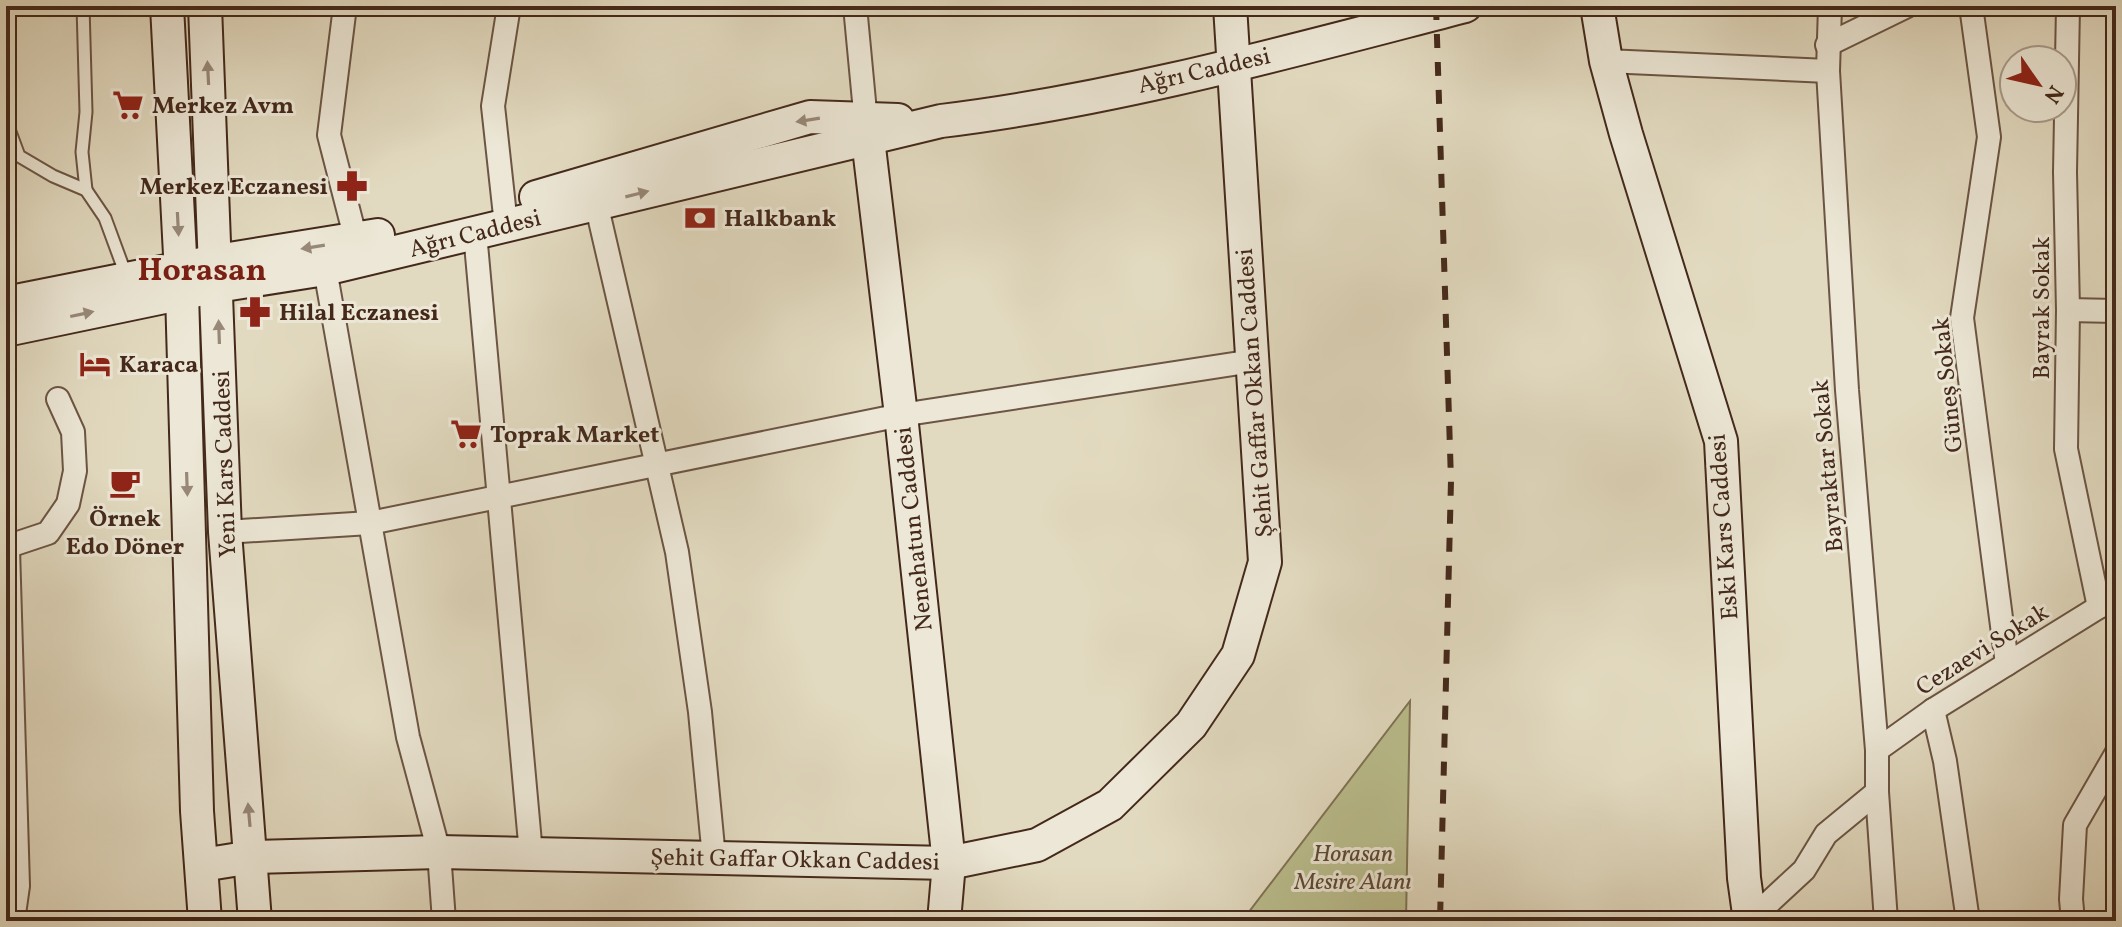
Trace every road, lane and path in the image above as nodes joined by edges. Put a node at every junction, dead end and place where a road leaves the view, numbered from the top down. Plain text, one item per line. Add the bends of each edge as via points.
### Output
1 (83, 6) edge
2 (167, 6) edge
3 (205, 6) edge
4 (345, 6) edge
5 (509, 6) edge
6 (855, 6) edge
7 (1230, 6) edge
8 (1465, 6) edge
9 (1597, 6) edge
10 (1830, 6) edge
11 (1907, 6) edge
12 (1971, 6) edge
13 (2068, 6) edge
14 (1827, 45) junction
15 (1606, 61) junction
16 (1234, 64) junction
17 (1828, 71) junction
18 (6, 121) edge
19 (867, 129) junction
20 (86, 190) junction
21 (596, 203) junction
22 (494, 222) junction
23 (356, 240) junction
24 (325, 269) junction
25 (217, 273) junction
26 (127, 278) junction
27 (181, 280) junction
28 (6, 303) edge
29 (2068, 310) junction
30 (2116, 311) edge
31 (6, 330) edge
32 (1253, 361) junction
33 (58, 399) dead end
34 (901, 415) junction
35 (658, 465) junction
36 (499, 497) junction
37 (370, 523) junction
38 (225, 532) junction
39 (7, 548) edge
40 (2109, 603) edge
41 (2007, 664) junction
42 (1933, 710) junction
43 (1877, 750) junction
44 (2116, 754) edge
45 (10, 780) edge
46 (1877, 792) junction
47 (439, 852) junction
48 (531, 854) junction
49 (252, 857) junction
50 (714, 858) junction
51 (949, 863) junction
52 (202, 865) junction
53 (1750, 920) edge
54 (13, 921) edge
55 (205, 921) edge
56 (255, 921) edge
57 (444, 921) edge
58 (944, 921) edge
59 (1886, 921) edge
60 (1968, 921) edge
61 (2073, 921) edge

1 - 20 lane
2 -> 27 main road, Yeni Kars Caddesi
25 -> 3 main road, Yeni Kars Caddesi
4 - 23 street via 329,135
5 - 22 street via 493,106
6 - 19 street
7 - 16 main road, Şehit Gaffar Okkan Caddesi
8 - 16 main road, Ağrı Caddesi
9 - 15 main road, Eski Kars Caddesi
10 - 14 street, Bayraktar Sokak
11 - 14 street
12 - 41 street, Güneş Sokak via 1989,137 1962,318
13 - 29 street, Bayrak Sokak
14 - 17 street, Bayraktar Sokak
15 - 17 street
15 - 53 main road, Eski Kars Caddesi via 1721,441
16 - 19 main road, Ağrı Caddesi via 1019,112
16 - 32 main road, Şehit Gaffar Okkan Caddesi
17 - 43 street, Bayraktar Sokak via 1847,390
18 - 20 lane via 19,156
21 -> 19 main road, Ağrı Caddesi
19 -> 22 main road, Ağrı Caddesi via 810,117
19 - 34 main road, Nenehatun Caddesi
20 - 26 lane via 105,218
21 - 22 main road, Ağrı Caddesi
21 - 35 street
22 - 23 main road, Ağrı Caddesi
22 - 24 main road, Ağrı Caddesi
22 - 36 street
23 -> 25 main road, Ağrı Caddesi
24 - 25 main road, Ağrı Caddesi
24 - 37 street
25 - 27 main road, Ağrı Caddesi
38 -> 25 main road, Yeni Kars Caddesi
26 - 27 main road, Ağrı Caddesi
26 - 28 main road, Ağrı Caddesi
31 -> 27 main road, Ağrı Caddesi
27 -> 52 main road, Yeni Kars Caddesi
29 - 30 street
29 - 40 street, Bayrak Sokak via 2066,449
32 - 34 street
32 - 51 main road, Şehit Gaffar Okkan Caddesi via 1265,562 1238,655 1191,725 1110,805 1037,845
33 - 39 street via 73,432 75,471 68,504 48,533
34 - 35 street
34 - 51 main road, Nenehatun Caddesi
35 - 36 street
35 - 50 street via 692,654
36 - 37 street
36 - 48 street
37 - 38 street
37 - 47 street via 408,737
49 -> 38 main road, Yeni Kars Caddesi
39 - 45 street
40 - 41 street, Cezaevi Sokak
41 - 42 street, Cezaevi Sokak
42 - 43 street, Cezaevi Sokak
42 - 60 street
43 - 46 street, Bayraktar Sokak
44 - 61 street via 2075,825
45 - 54 street via 18,886
46 - 53 street via 1826,834 1804,870
46 - 59 street, Bayraktar Sokak
47 - 48 main road, Şehit Gaffar Okkan Caddesi
47 - 49 main road, Şehit Gaffar Okkan Caddesi
47 - 57 street
48 - 50 main road, Şehit Gaffar Okkan Caddesi
49 - 52 main road, Şehit Gaffar Okkan Caddesi
49 - 56 main road, Yeni Kars Caddesi
50 - 51 main road, Şehit Gaffar Okkan Caddesi
51 - 58 main road, Nenehatun Caddesi
52 - 55 main road, Yeni Kars Caddesi

